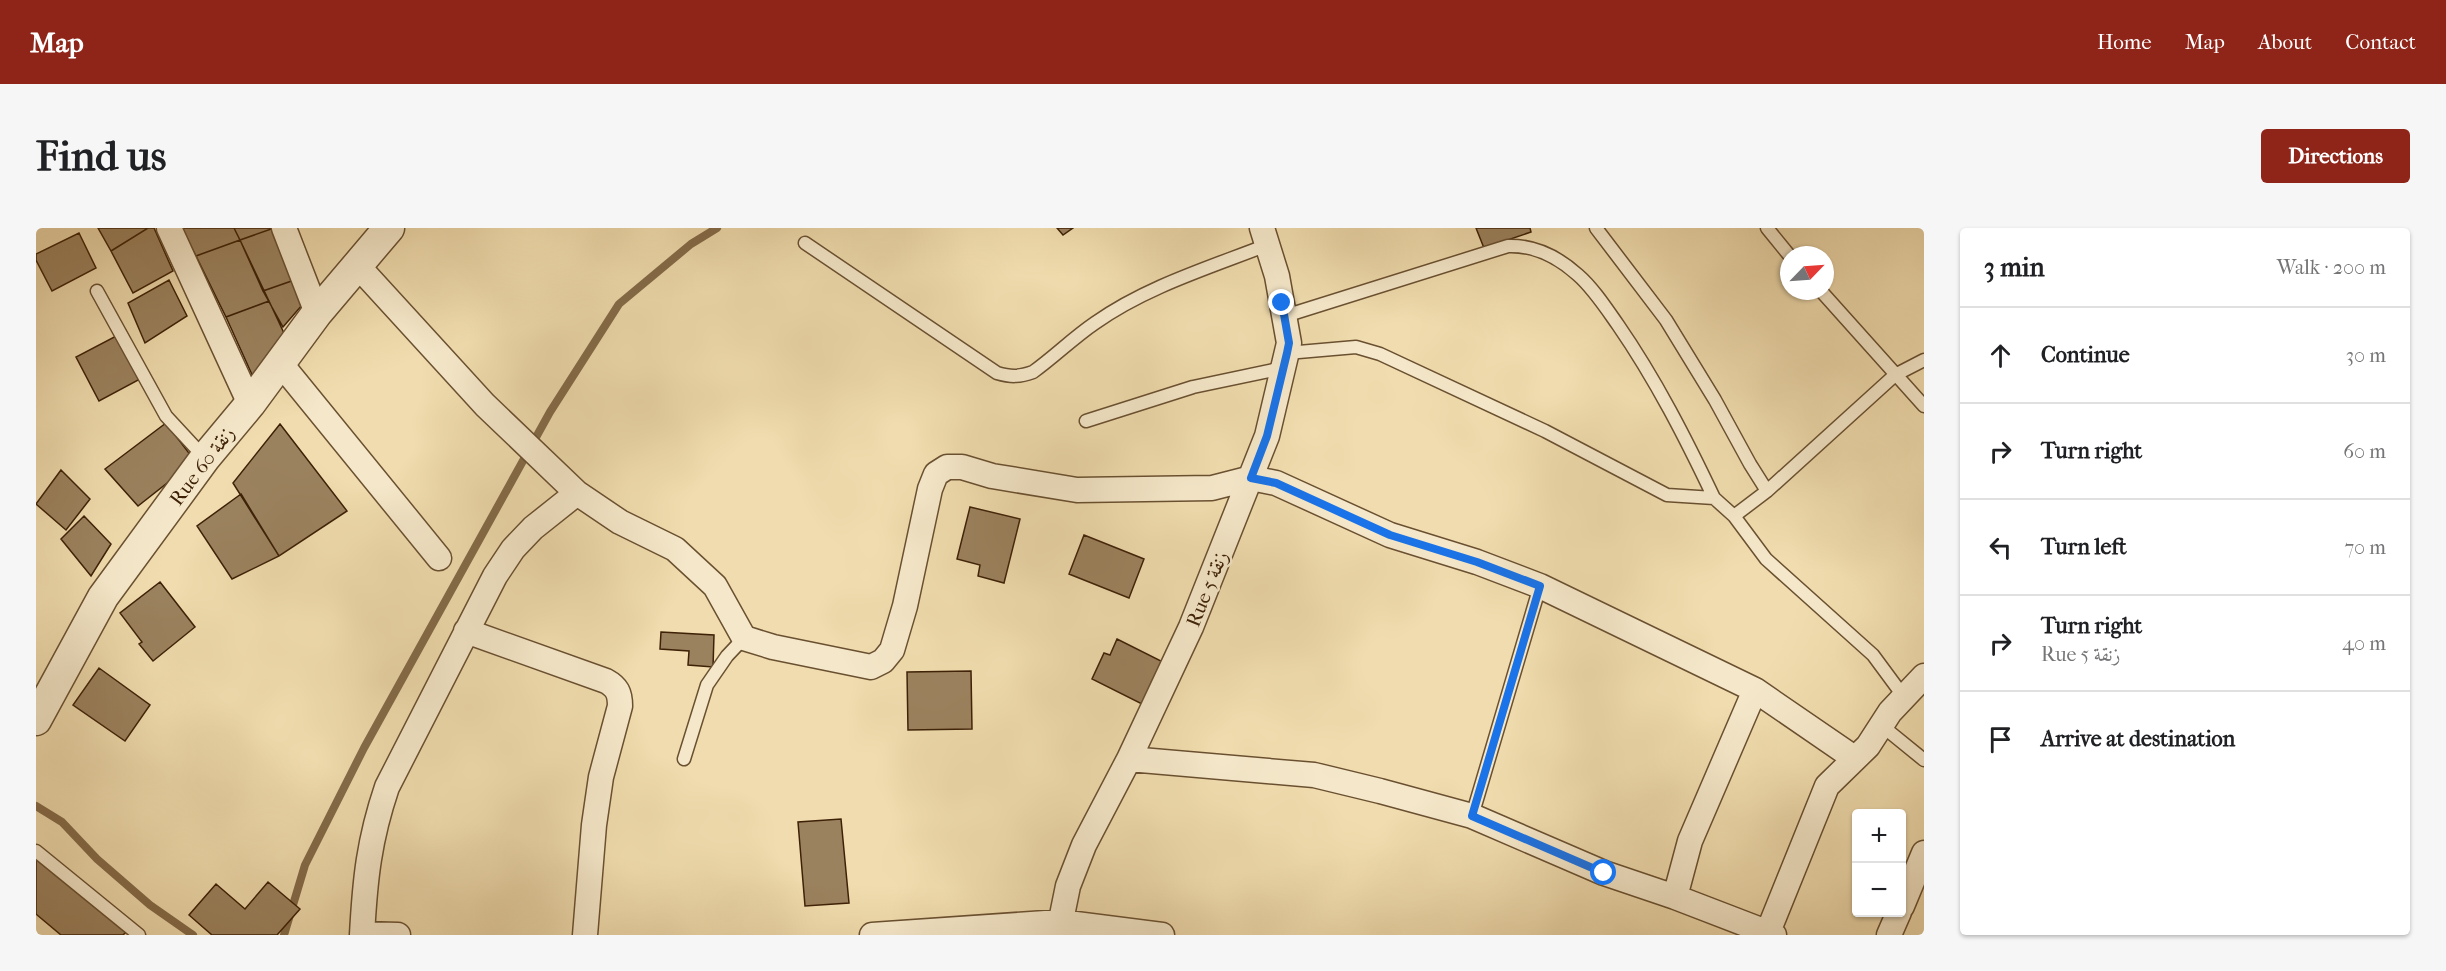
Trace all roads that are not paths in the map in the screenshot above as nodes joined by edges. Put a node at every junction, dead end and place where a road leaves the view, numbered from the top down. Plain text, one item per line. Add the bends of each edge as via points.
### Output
1 (169, 228) edge
2 (284, 228) edge
3 (389, 228) edge
4 (1596, 228) edge
5 (1767, 228) edge
6 (1264, 237) edge
7 (805, 243) dead end
8 (1782, 246) edge
9 (357, 265) junction
10 (97, 291) dead end
11 (1829, 300) edge
12 (317, 314) junction
13 (1285, 316) junction
14 (1285, 360) junction
15 (1924, 360) edge
16 (281, 364) junction
17 (1895, 375) junction
18 (250, 404) junction
19 (1924, 406) edge
20 (1086, 421) dead end
21 (205, 458) junction
22 (1251, 478) junction
23 (572, 488) junction
24 (1767, 491) junction
25 (1714, 498) junction
26 (1734, 516) junction
27 (439, 558) dead end
28 (1540, 586) junction
29 (466, 631) junction
30 (744, 638) junction
31 (1924, 676) edge
32 (1755, 690) junction
33 (1904, 697) junction
34 (36, 720) edge
35 (1881, 725) junction
36 (1854, 758) junction
37 (684, 759) dead end
38 (1129, 759) junction
39 (1924, 760) edge
40 (1472, 816) junction
41 (36, 851) edge
42 (1924, 853) edge
43 (1906, 896) edge
44 (1675, 897) junction
45 (1897, 917) edge
46 (1729, 927) edge
47 (1059, 929) edge
48 (362, 934) edge
49 (1771, 934) edge
50 (139, 935) edge
51 (398, 935) edge
52 (585, 935) edge
53 (872, 935) edge
54 (880, 935) edge
55 (1162, 935) edge
56 (1889, 935) edge

1 - 18 street
2 - 12 street
3 - 9 street, Rue 60 زنقة
4 - 24 lane via 1666,320
5 - 8 lane
6 - 7 lane via 1095,323 1033,372 1009,377 997,373
6 - 13 street, Rue 5 زنقة
9 - 12 street, Rue 60 زنقة
9 - 23 street via 485,405
10 - 21 lane via 166,416
11 - 17 lane
12 - 16 street, Rue 60 زنقة
13 - 14 street, Rue 5 زنقة via 1289,343
13 - 25 lane via 1508,246 1537,249 1579,275 1606,308 1678,424
14 - 20 lane
14 - 22 street, Rue 5 زنقة via 1267,436
14 - 25 lane via 1356,347 1380,354 1545,431 1666,495
15 - 17 lane
16 - 18 street, Rue 60 زنقة
16 - 27 street
17 - 19 lane
17 - 24 lane
18 - 21 street, Rue 60 زنقة
21 - 34 street, Rue 60 زنقة via 104,597
22 - 28 street via 1276,483 1390,535
22 - 30 street via 1212,488 1077,490 948,467 936,474 930,489 905,606 892,650 883,661 871,667
22 - 38 street, Rue 5 زنقة via 1191,627
23 - 29 street via 513,549
23 - 30 street via 620,522 675,549 715,586
24 - 26 lane
25 - 26 lane
26 - 33 lane via 1766,559 1873,655
28 - 32 street
28 - 40 lane
29 - 48 street via 387,787 367,858
29 - 52 street via 606,681 615,686 620,696 601,777
30 - 37 lane via 707,686
31 - 33 street
32 - 36 street
32 - 44 street via 1690,841
33 - 35 street
35 - 36 street via 1868,746
35 - 39 lane
36 - 49 street via 1827,786
38 - 40 street via 1314,775
38 - 47 street, Rue 5 زنقة via 1084,845 1068,886
40 - 44 street via 1604,873
41 - 50 lane
42 - 43 street
44 - 46 street
45 - 56 street
46 - 49 street
47 - 54 street
47 - 55 street
48 - 51 street
53 - 54 street

